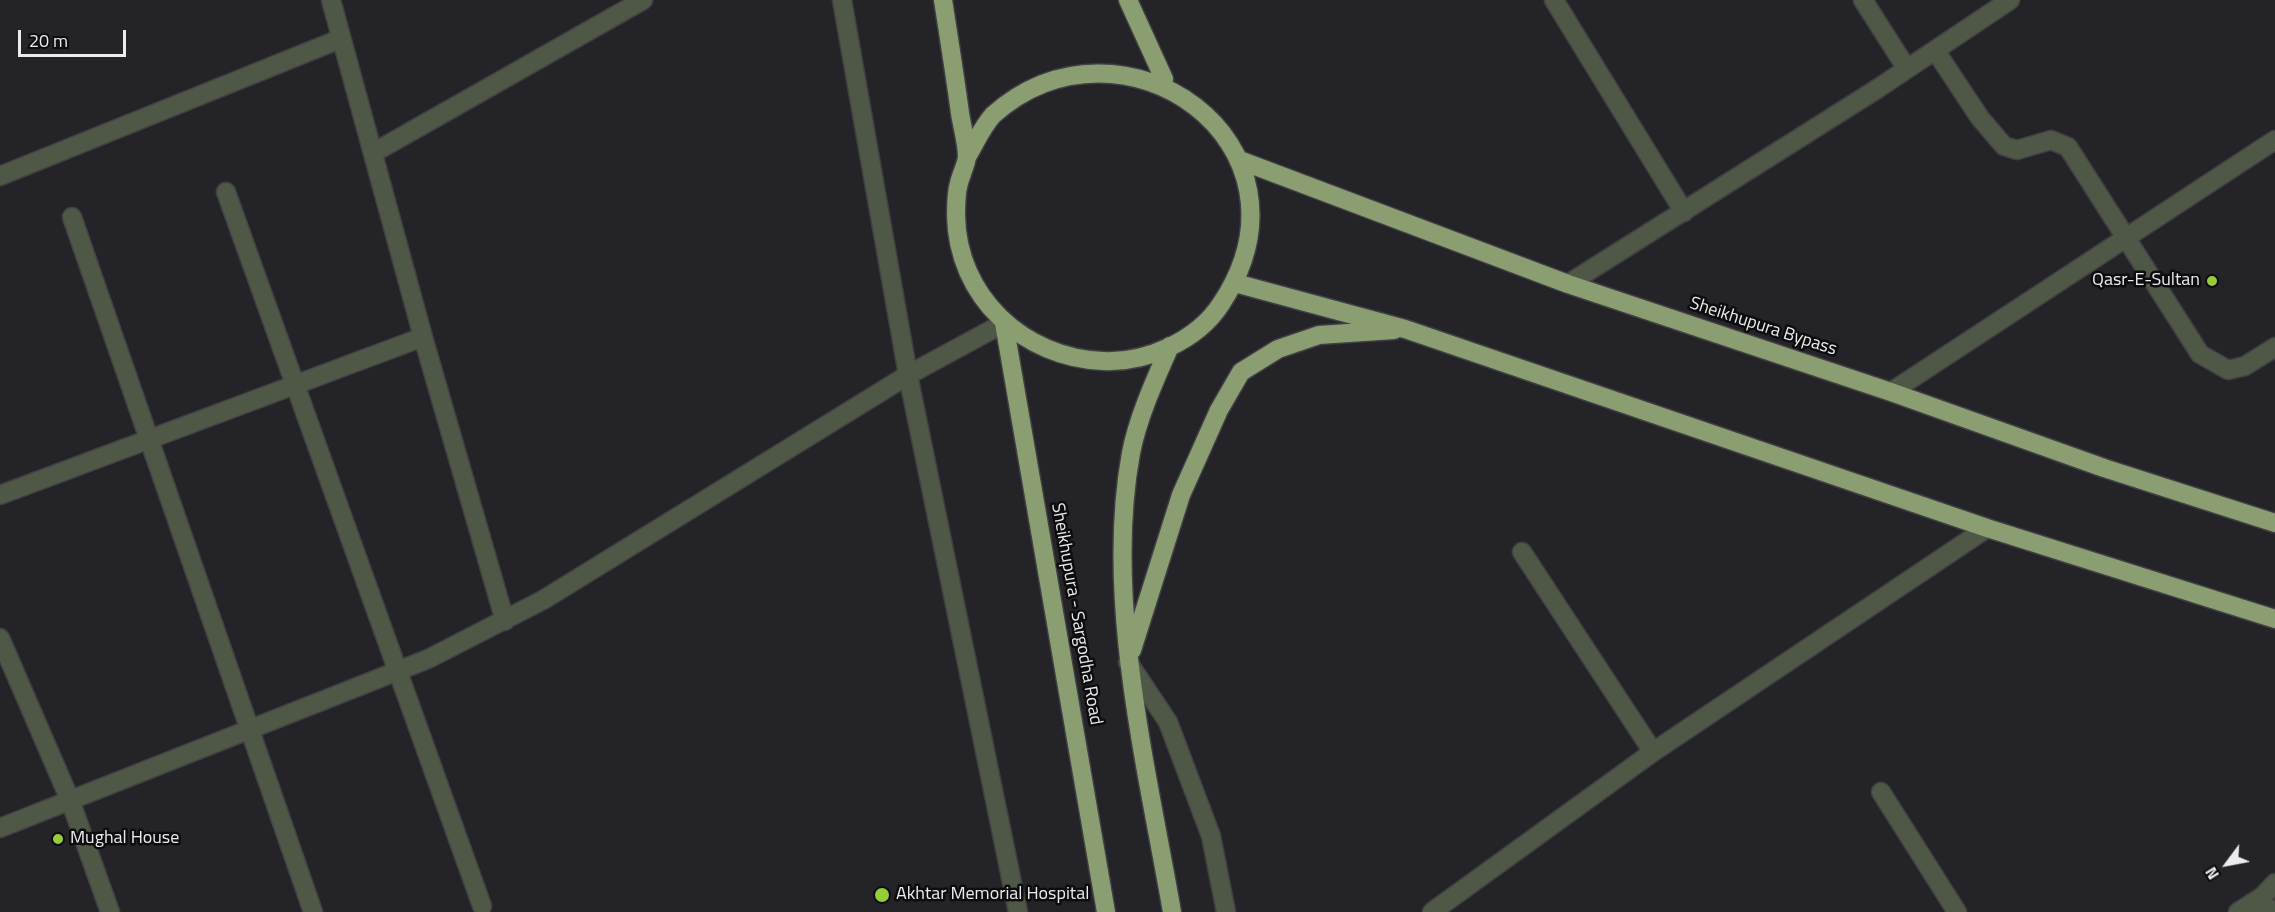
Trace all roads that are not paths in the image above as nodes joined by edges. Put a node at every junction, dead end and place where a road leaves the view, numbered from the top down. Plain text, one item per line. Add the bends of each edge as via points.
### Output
1 (331, 0) edge
2 (643, 0) edge
3 (842, 0) edge
4 (944, 0) edge
5 (1128, 0) edge
6 (1554, 0) edge
7 (1863, 0) edge
8 (2010, 0) edge
9 (340, 39) junction
10 (1935, 50) junction
11 (1906, 69) junction
12 (1164, 79) junction
13 (2275, 140) edge
14 (373, 153) junction
15 (967, 157) junction
16 (1242, 160) junction
17 (0, 176) edge
18 (225, 192) dead end
19 (1684, 212) junction
20 (72, 217) dead end
21 (2127, 236) junction
22 (1235, 283) junction
23 (1568, 284) junction
24 (1004, 323) junction
25 (1405, 329) junction
26 (423, 337) junction
27 (1170, 346) junction
28 (2275, 347) edge
29 (908, 375) junction
30 (295, 385) junction
31 (1891, 392) junction
32 (149, 439) junction
33 (0, 495) edge
34 (2275, 523) edge
35 (1987, 528) junction
36 (1522, 552) dead end
37 (2275, 619) edge
38 (505, 621) junction
39 (0, 638) edge
40 (1128, 662) junction
41 (398, 670) junction
42 (250, 729) junction
43 (1653, 752) junction
44 (1881, 792) dead end
45 (70, 800) junction
46 (0, 828) edge
47 (2275, 883) edge
48 (2254, 902) junction
49 (482, 906) dead end
50 (2275, 911) edge
51 (110, 912) edge
52 (313, 912) edge
53 (1018, 912) edge
54 (1106, 912) edge
55 (1172, 912) edge
56 (1226, 912) edge
57 (1432, 912) edge
58 (1957, 912) edge
59 (2238, 912) edge

1 - 9 street
2 - 14 street
3 - 29 street
4 - 15 highway
5 - 12 highway
6 - 19 street
7 - 11 street
8 - 10 street
9 - 14 street
9 - 17 street
10 - 11 street
10 - 21 street via 1980,118 2004,146 2017,150 2051,140 2068,147
11 - 19 street
12 - 15 highway via 1118,66 1071,69 1027,86 991,117
12 - 16 highway via 1197,99 1217,120
13 - 21 street
14 - 26 street
15 - 24 highway via 958,186 959,246 984,301
16 - 22 highway via 1251,202 1249,244
16 - 23 highway, Sheikhupura Bypass
18 - 30 street
19 - 23 street
20 - 32 street
21 - 28 street via 2200,354 2228,370 2245,366
21 - 31 street
22 - 25 highway
22 - 27 highway via 1218,309 1196,330
23 - 31 highway, Sheikhupura Bypass
24 - 27 highway via 1055,354 1083,360 1132,359
24 - 29 street
24 - 54 highway, Sheikhupura - Sargodha Road
25 - 35 highway
25 - 40 highway via 1319,335 1278,349 1241,372 1219,410 1181,495
26 - 30 street
26 - 38 street
27 - 40 highway via 1131,452 1122,525
29 - 38 street
29 - 53 street
30 - 32 street
30 - 41 street
31 - 34 highway, Sheikhupura Bypass via 2104,468
32 - 33 street
32 - 42 street
35 - 37 highway
35 - 43 street
36 - 43 street
38 - 41 street
39 - 45 street
40 - 55 highway
40 - 56 street via 1168,722 1211,836
41 - 42 street
41 - 49 street
42 - 45 street
42 - 52 street
43 - 57 street
44 - 58 street
45 - 46 street
45 - 51 street
47 - 48 street
48 - 50 street
48 - 59 street

